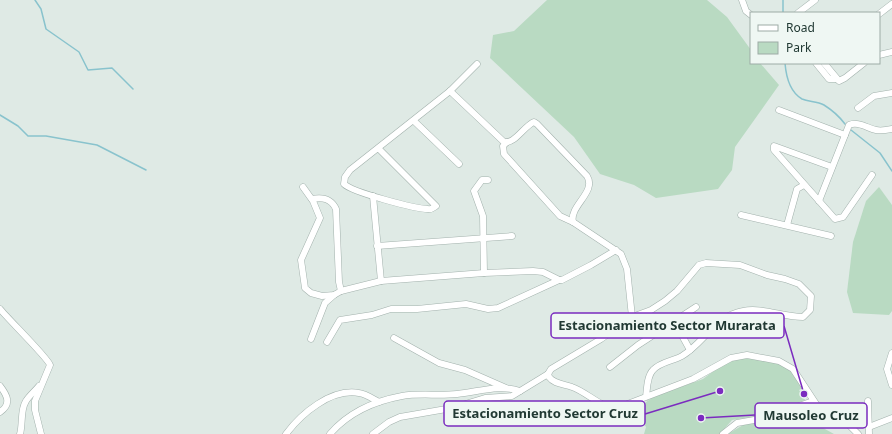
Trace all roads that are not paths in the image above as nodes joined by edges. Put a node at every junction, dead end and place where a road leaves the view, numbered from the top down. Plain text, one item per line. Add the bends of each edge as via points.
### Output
1 (742, 0) edge
2 (816, 0) edge
3 (892, 4) edge
4 (799, 12) edge
5 (880, 13) edge
6 (750, 14) edge
7 (892, 52) edge
8 (880, 55) edge
9 (477, 64) dead end
10 (817, 64) edge
11 (825, 64) edge
12 (863, 64) edge
13 (836, 79) junction
14 (450, 91) junction
15 (892, 93) edge
16 (858, 108) dead end
17 (779, 110) dead end
18 (414, 121) junction
19 (892, 129) edge
20 (845, 135) junction
21 (507, 142) junction
22 (378, 148) junction
23 (459, 164) dead end
24 (832, 168) junction
25 (872, 175) dead end
26 (488, 180) dead end
27 (804, 185) junction
28 (303, 187) dead end
29 (373, 196) junction
30 (312, 199) junction
31 (819, 201) junction
32 (741, 215) dead end
33 (573, 222) junction
34 (787, 225) junction
35 (512, 236) dead end
36 (831, 236) dead end
37 (483, 238) junction
38 (377, 246) junction
39 (616, 250) junction
40 (484, 273) junction
41 (559, 280) junction
42 (381, 281) junction
43 (341, 291) junction
44 (334, 295) junction
45 (696, 307) dead end
46 (0, 309) edge
47 (632, 317) junction
48 (674, 321) junction
49 (394, 338) dead end
50 (311, 339) dead end
51 (327, 342) dead end
52 (690, 350) junction
53 (892, 353) edge
54 (610, 367) dead end
55 (548, 374) junction
56 (42, 384) junction
57 (892, 385) edge
58 (0, 386) edge
59 (508, 389) junction
60 (520, 392) junction
61 (646, 396) junction
62 (813, 401) junction
63 (868, 401) dead end
64 (379, 402) junction
65 (0, 412) edge
66 (892, 418) edge
67 (869, 431) edge
68 (20, 434) edge
69 (41, 434) edge
70 (286, 434) edge
71 (330, 434) edge
72 (373, 434) edge
73 (723, 434) edge
74 (858, 434) edge

1 - 6 street
2 - 4 street
3 - 5 street
7 - 8 street
9 - 14 street
10 - 13 street via 829,78
11 - 13 street
12 - 13 street via 842,80
14 - 18 street
14 - 21 street via 500,139
15 - 16 street via 874,96
17 - 20 street
18 - 22 street
18 - 23 street
19 - 20 street via 878,131 853,124 849,126
20 - 24 street
21 - 33 street via 503,146 504,154 560,216
21 - 33 street via 534,122 587,176 590,184 574,212
22 - 29 street via 350,170 344,180 344,184 350,189
22 - 29 street via 436,206 431,209 420,209
24 - 27 street via 774,146 774,150
24 - 31 street
25 - 31 street via 839,219 835,219
26 - 37 street via 482,180 474,191 483,216
27 - 31 street
27 - 34 street via 797,189
28 - 30 street
29 - 38 street
30 - 43 street via 328,200 336,209
30 - 44 street via 320,218 301,260 304,283 307,290 315,295
32 - 34 street
33 - 39 street
34 - 36 street
35 - 37 street
37 - 38 street
37 - 40 street
38 - 42 street
39 - 41 street
39 - 47 street via 624,258 627,269
40 - 41 street via 533,271 543,272
40 - 42 street
41 - 51 street via 498,308 488,309 466,304 392,309 340,320
42 - 43 street
43 - 44 street
44 - 50 street via 325,303
45 - 48 street
46 - 56 street via 48,360 50,365
47 - 52 street via 665,301 699,265 706,263 740,265 785,279 799,284 811,296 810,310 803,317 755,310 742,311 713,326
47 - 55 street
48 - 52 street
48 - 54 street
49 - 59 street via 439,363 465,370
52 - 61 street via 653,369
53 - 57 street via 887,369
55 - 60 street
55 - 61 street via 550,379 582,391 610,408 629,404
56 - 68 street via 26,401
56 - 69 street via 35,402
58 - 65 street via 8,395 4,409
59 - 60 street
59 - 64 street via 403,396
60 - 72 street via 506,398 485,398 464,405 400,417
61 - 62 street via 693,379 731,358 747,355 779,361 793,369
62 - 73 street via 765,418 737,423
62 - 74 street via 818,407 848,424
63 - 67 street
64 - 70 street via 360,393 339,394 309,411
64 - 71 street via 352,414
66 - 67 street

